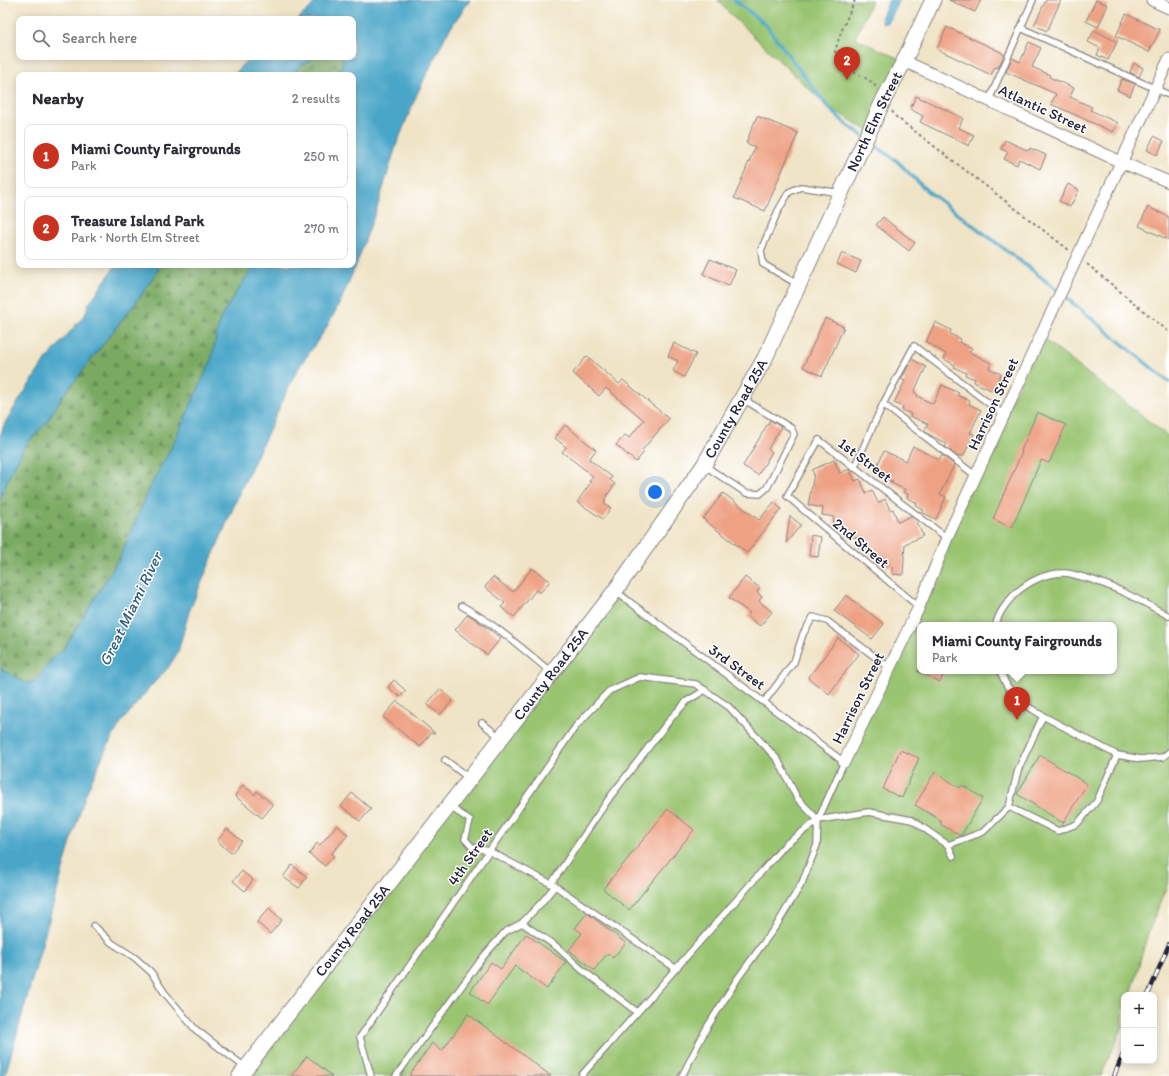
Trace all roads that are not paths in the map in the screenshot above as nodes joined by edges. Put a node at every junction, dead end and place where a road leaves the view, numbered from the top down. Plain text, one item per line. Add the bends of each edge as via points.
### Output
1 (933, 0) edge
2 (1033, 0) edge
3 (1152, 0) edge
4 (1169, 8) edge
5 (1021, 28) junction
6 (1169, 59) edge
7 (904, 61) junction
8 (1155, 88) junction
9 (1169, 94) edge
10 (989, 100) junction
11 (1121, 162) junction
12 (1169, 182) edge
13 (841, 193) junction
14 (818, 244) joint
15 (799, 285) junction
16 (742, 399) junction
17 (883, 404) junction
18 (1004, 415) junction
19 (704, 466) junction
20 (854, 468) junction
21 (976, 476) junction
22 (787, 496) joint
23 (947, 538) junction
24 (615, 591) junction
25 (462, 606) dead end
26 (919, 607) junction
27 (1169, 616) edge
28 (996, 622) edge
29 (890, 668) junction
30 (552, 673) junction
31 (1001, 674) edge
32 (705, 690) junction
33 (764, 702) junction
34 (1043, 716) junction
35 (482, 723) dead end
36 (502, 738) junction
37 (1169, 752) edge
38 (1117, 755) junction
39 (445, 760) dead end
40 (844, 762) junction
41 (470, 779) junction
42 (1009, 806) junction
43 (449, 807) junction
44 (818, 820) junction
45 (948, 845) junction
46 (489, 851) junction
47 (953, 856) dead end
48 (553, 885) junction
49 (522, 923) junction
50 (94, 926) dead end
51 (675, 968) junction
52 (637, 1012) junction
53 (243, 1072) edge
54 (371, 1076) edge
55 (396, 1076) edge
56 (581, 1076) edge
57 (682, 1076) edge

1 - 7 main road, North Elm Street
2 - 5 lane
3 - 4 street
5 - 8 lane
5 - 10 lane
6 - 8 street, Harrison Street
7 - 10 street, Atlantic Street
7 - 13 main road, North Elm Street via 884,98
8 - 9 lane
8 - 11 street, Harrison Street
10 - 11 street, Atlantic Street
11 - 12 street, Atlantic Street
11 - 18 street, Harrison Street
13 - 14 main road, North Elm Street
13 - 15 lane via 801,187 789,192 778,211 761,250 763,264
14 - 15 main road, County Road 25A
15 - 16 main road, County Road 25A via 765,358
16 - 19 main road, County Road 25A
16 - 19 lane via 787,425 794,434 767,488 760,494 746,492
17 - 18 lane via 914,346
17 - 20 lane
17 - 21 lane
18 - 21 street, Harrison Street
19 - 24 main road, County Road 25A
20 - 22 lane, 1st Street via 819,440
20 - 23 lane, 1st Street
21 - 23 street, Harrison Street
22 - 26 lane, 2nd Street
23 - 26 street, Harrison Street
24 - 30 main road, County Road 25A
24 - 33 lane, 3rd Street
25 - 30 lane via 497,629
26 - 29 street, Harrison Street
27 - 28 lane via 1097,581 1065,573 1040,577 1024,586 1008,600
29 - 33 lane via 827,621 813,617 803,634 794,662
29 - 40 street, Harrison Street
30 - 36 main road, County Road 25A
31 - 34 lane via 1007,686 1021,702
32 - 44 lane via 729,707 778,760 797,798
32 - 46 lane, 4th Street via 696,684 640,677 609,691 576,726
32 - 48 lane via 687,701 672,717 610,798
33 - 40 lane, 3rd Street
34 - 38 lane
34 - 42 lane via 1018,770
35 - 36 lane
36 - 41 main road, County Road 25A
37 - 38 lane via 1163,757 1141,759
38 - 42 lane via 1097,801 1077,824 1058,830
39 - 41 lane
40 - 44 lane
41 - 43 main road, County Road 25A
42 - 45 lane via 983,832
43 - 46 lane via 470,820 465,839 472,846
43 - 53 main road, County Road 25A
44 - 45 lane via 869,812 912,820
44 - 51 lane via 786,844
44 - 57 lane via 817,845 802,883 706,1029
45 - 47 lane
46 - 48 lane
46 - 54 lane, 4th Street via 360,1037
48 - 49 lane via 542,902
48 - 51 lane
49 - 52 lane via 557,947
49 - 55 lane via 506,932 483,957
50 - 53 lane via 151,972 195,1029
51 - 52 lane
52 - 56 lane

